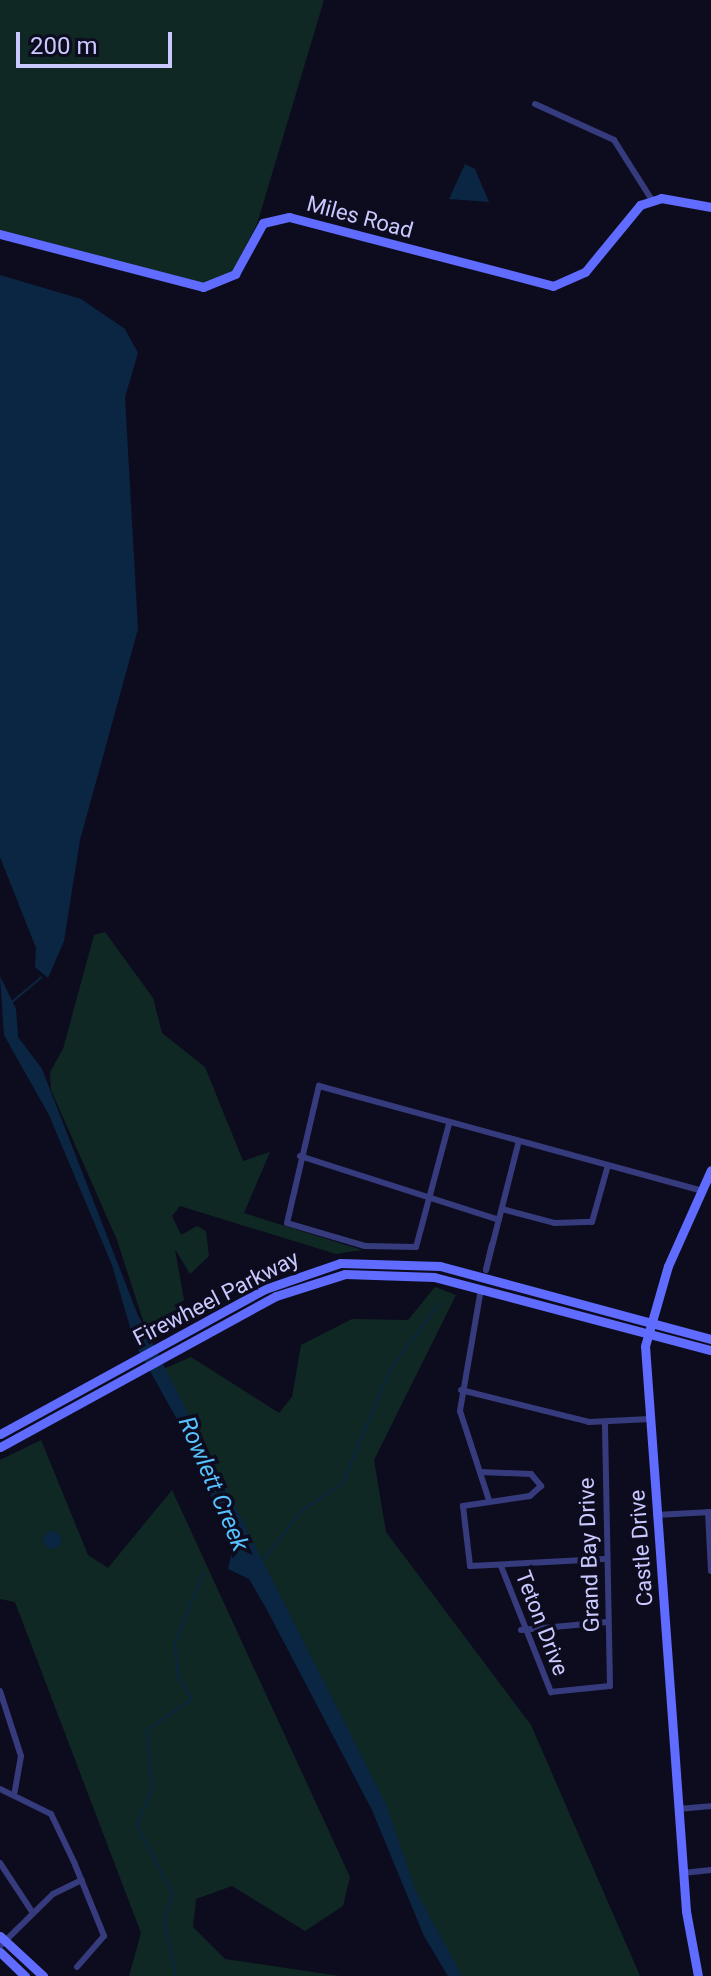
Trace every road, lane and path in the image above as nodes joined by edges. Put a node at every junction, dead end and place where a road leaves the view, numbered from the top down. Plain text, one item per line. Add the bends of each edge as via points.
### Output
1 (535, 104) dead end
2 (652, 200) junction
3 (711, 207) edge
4 (0, 234) edge
5 (449, 1124) junction
6 (519, 1141) junction
7 (300, 1156) junction
8 (608, 1165) junction
9 (711, 1170) edge
10 (702, 1191) junction
11 (431, 1192) junction
12 (502, 1209) junction
13 (499, 1220) junction
14 (484, 1273) junction
15 (481, 1289) junction
16 (529, 1289) junction
17 (649, 1328) junction
18 (194, 1334) junction
19 (711, 1339) edge
20 (711, 1350) edge
21 (461, 1390) junction
22 (650, 1419) junction
23 (605, 1423) junction
24 (0, 1434) edge
25 (0, 1447) edge
26 (480, 1472) junction
27 (489, 1500) junction
28 (710, 1512) edge
29 (656, 1515) junction
30 (604, 1559) junction
31 (501, 1566) junction
32 (711, 1571) edge
33 (608, 1622) junction
34 (521, 1630) junction
35 (0, 1691) edge
36 (551, 1692) joint
37 (0, 1789) edge
38 (15, 1791) junction
39 (711, 1806) edge
40 (678, 1809) junction
41 (0, 1863) edge
42 (711, 1870) edge
43 (683, 1873) junction
44 (82, 1880) junction
45 (33, 1913) junction
46 (1, 1944) edge
47 (77, 1967) dead end
48 (25, 1976) edge
49 (43, 1976) edge
50 (698, 1976) edge

1 - 2 street via 614,140
2 - 3 main road
2 - 4 main road, Miles Road via 627,217 585,272 553,286 278,216 259,227 235,274 203,287
5 - 6 street
5 - 7 street via 319,1086
5 - 11 street
6 - 8 street
6 - 12 street
7 - 11 street
7 - 11 street via 287,1223 339,1239 416,1247
8 - 10 street
8 - 12 street via 592,1222 555,1223
9 - 10 main road, Castle Drive
10 - 17 main road, Castle Drive
11 - 13 street via 449,1206
12 - 13 street
13 - 14 street
14 - 16 main road, Firewheel Parkway
14 - 18 main road, Firewheel Parkway via 411,1261 340,1263 287,1278
15 - 16 main road
15 - 17 main road, Firewheel Parkway
15 - 18 main road, Firewheel Parkway via 402,1272 345,1274 287,1291
15 - 21 street
16 - 17 main road, Firewheel Parkway
17 - 19 main road
17 - 20 main road
17 - 22 main road, Castle Drive
18 - 24 main road, Firewheel Parkway
18 - 25 main road, Firewheel Parkway
21 - 23 street
21 - 26 street via 461,1419
22 - 23 street
22 - 29 main road, Castle Drive
23 - 30 street, Grand Bay Drive
26 - 27 street
26 - 27 street via 531,1474 541,1486 530,1496
27 - 31 street via 463,1506 470,1566
28 - 29 street
28 - 32 street
29 - 40 main road, Castle Drive
30 - 31 street
30 - 33 street, Grand Bay Drive
31 - 34 street, Teton Drive
33 - 34 street
33 - 36 street, Grand Bay Drive via 610,1686
34 - 36 street, Teton Drive
35 - 38 street via 21,1756
37 - 38 street
38 - 44 street via 51,1814
39 - 40 street
40 - 43 main road, Castle Drive
41 - 45 street
42 - 43 street
43 - 50 main road, Castle Drive
44 - 45 street
44 - 47 street via 104,1936
45 - 46 street
46 - 48 main road
46 - 49 main road

